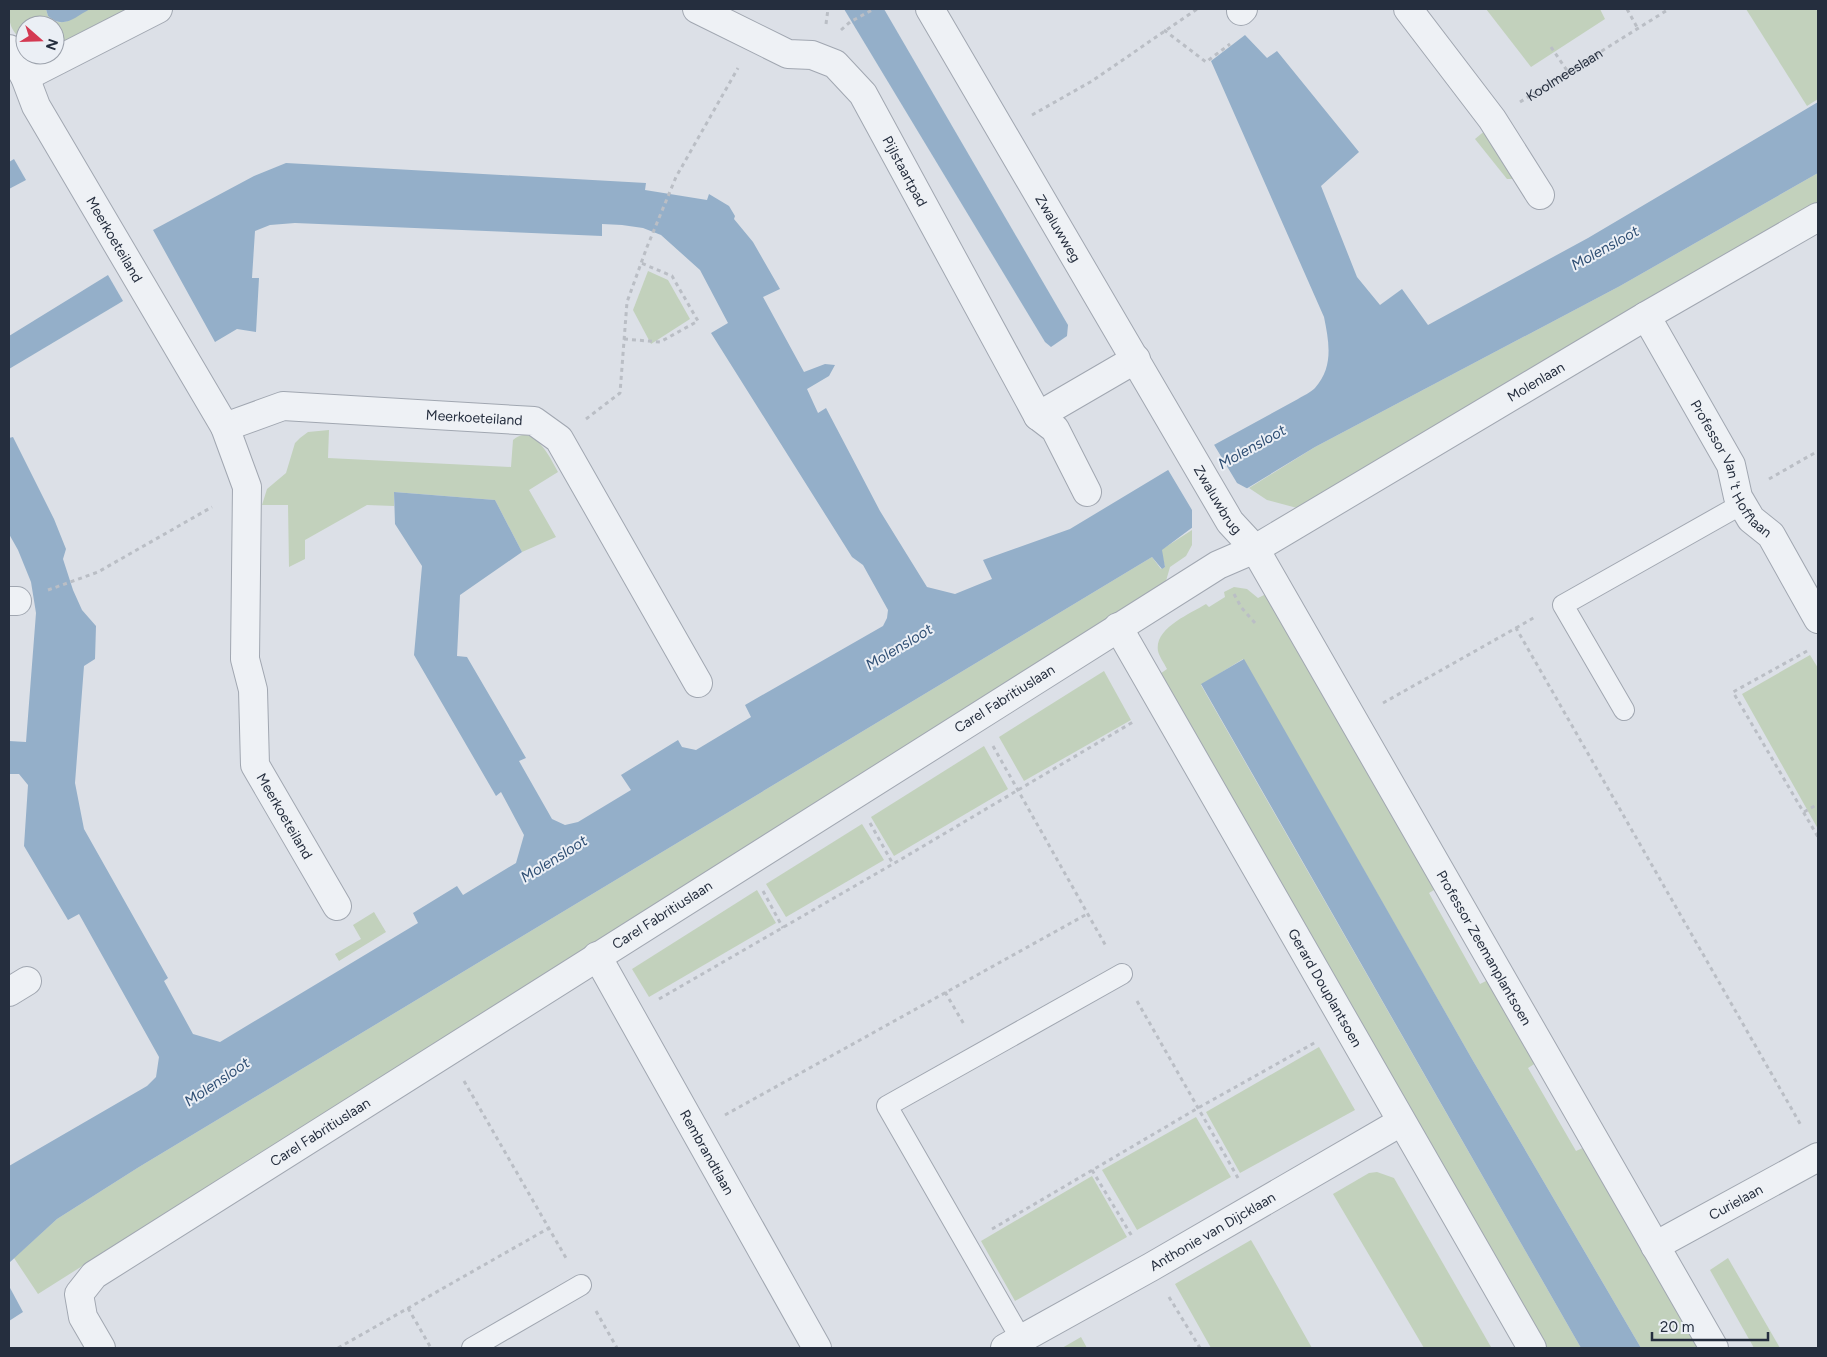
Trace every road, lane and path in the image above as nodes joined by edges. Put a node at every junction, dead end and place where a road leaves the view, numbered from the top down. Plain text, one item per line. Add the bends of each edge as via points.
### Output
1 (158, 9) edge
2 (697, 9) edge
3 (874, 9) edge
4 (930, 9) edge
5 (1197, 9) edge
6 (1408, 9) edge
7 (1627, 9) edge
8 (1669, 9) edge
9 (850, 22) dead end
10 (1638, 29) junction
11 (1164, 30) junction
12 (756, 39) junction
13 (1234, 41) dead end
14 (1551, 47) dead end
15 (9, 49) edge
16 (1568, 72) junction
17 (25, 77) junction
18 (1492, 119) junction
19 (1002, 133) junction
20 (1540, 195) dead end
21 (1818, 217) edge
22 (641, 263) junction
23 (1646, 316) junction
24 (624, 339) junction
25 (1136, 359) junction
26 (1038, 416) junction
27 (225, 427) junction
28 (559, 439) junction
29 (1186, 446) joint
30 (1818, 451) edge
31 (247, 487) junction
32 (1087, 492) dead end
33 (1740, 500) junction
34 (1255, 549) junction
35 (46, 591) dead end
36 (1818, 619) edge
37 (1118, 627) junction
38 (1810, 650) dead end
39 (698, 683) dead end
40 (1624, 710) dead end
41 (976, 715) junction
42 (1138, 719) dead end
43 (1354, 720) junction
44 (1018, 790) junction
45 (854, 794) junction
46 (1818, 804) edge
47 (1804, 812) junction
48 (1818, 837) edge
49 (746, 863) junction
50 (893, 864) junction
51 (337, 906) dead end
52 (1087, 914) dead end
53 (783, 928) junction
54 (597, 956) junction
55 (1122, 974) dead end
56 (945, 992) junction
57 (630, 1015) junction
58 (1321, 1039) dead end
59 (447, 1052) junction
60 (980, 1054) junction
61 (1198, 1108) junction
62 (1401, 1122) junction
63 (1803, 1129) dead end
64 (696, 1131) junction
65 (1818, 1157) edge
66 (1254, 1206) junction
67 (549, 1228) junction
68 (966, 1244) junction
69 (1655, 1246) junction
70 (581, 1285) junction
71 (408, 1308) junction
72 (1013, 1344) edge
73 (100, 1348) edge
74 (338, 1348) edge
75 (431, 1348) edge
76 (472, 1348) edge
77 (617, 1348) edge
78 (817, 1348) edge
79 (1532, 1348) edge
80 (1714, 1348) edge

1 - 17 street
2 - 12 street, Pijlstaartpad
3 - 9 path
4 - 19 street, Zwaluwweg
5 - 11 path
6 - 18 street
7 - 10 path
8 - 10 path, Koolmeeslaan
10 - 16 path, Koolmeeslaan
11 - 13 path via 1206,62
11 - 19 path via 1092,81
12 - 22 path via 676,177
12 - 26 street, Pijlstaartpad via 788,54 812,54 835,64 863,94
14 - 16 path
15 - 17 street, Meerkoeteiland
16 - 18 path, Koolmeeslaan
17 - 27 street, Meerkoeteiland via 36,106
18 - 20 street
19 - 25 street, Zwaluwweg
21 - 23 street, Molenlaan
22 - 24 path via 627,302
22 - 24 path via 672,276 698,321 660,342
23 - 33 street, Professor Van 't Hofflaan via 1731,465
23 - 34 street, Molenlaan
24 - 28 path via 620,393
25 - 26 street
25 - 29 street, Zwaluwweg
26 - 32 street, Pijlstaartpad via 1055,429
27 - 28 street, Meerkoeteiland via 283,406 534,421
27 - 31 street, Meerkoeteiland
28 - 39 street, Meerkoeteiland
29 - 34 street, Zwaluwbrug via 1230,522
30 - 33 path
31 - 35 path via 98,572
31 - 51 street, Meerkoeteiland via 245,659 253,690 255,765
33 - 36 street, Professor Van 't Hofflaan via 1751,519 1771,535
33 - 40 lane via 1563,605
34 - 37 street, Carel Fabritiuslaan via 1218,565
34 - 43 street, Professor Zeemanplantsoen
37 - 41 street, Carel Fabritiuslaan
37 - 62 street, Gerard Douplantsoen
38 - 47 path via 1733,692
41 - 44 path
41 - 45 street, Carel Fabritiuslaan
42 - 44 path
43 - 63 path via 1516,628
43 - 69 street, Professor Zeemanplantsoen
44 - 50 path
45 - 49 street, Carel Fabritiuslaan
45 - 50 path
46 - 47 path
47 - 48 path
49 - 53 path
49 - 54 street, Carel Fabritiuslaan
50 - 53 path
52 - 56 path
53 - 57 path
54 - 57 street, Rembrandtlaan
54 - 59 street, Carel Fabritiuslaan
55 - 60 lane, Anthonie van Dijcklaan
56 - 60 path
56 - 64 path
57 - 64 street, Rembrandtlaan
58 - 61 path
59 - 67 path
59 - 73 street, Carel Fabritiuslaan via 94,1275 79,1294 83,1317
60 - 68 lane, Anthonie van Dijcklaan via 887,1106
61 - 66 path
61 - 68 path
62 - 66 street, Anthonie van Dijcklaan
62 - 79 street, Gerard Douplantsoen
64 - 78 street, Rembrandtlaan
65 - 69 street, Curielaan
66 - 72 street, Anthonie van Dijcklaan
67 - 70 path
67 - 71 path
68 - 72 lane, Anthonie van Dijcklaan
69 - 80 street, Professor Zeemanplantsoen
70 - 76 lane
70 - 77 path
71 - 74 path
71 - 75 path

